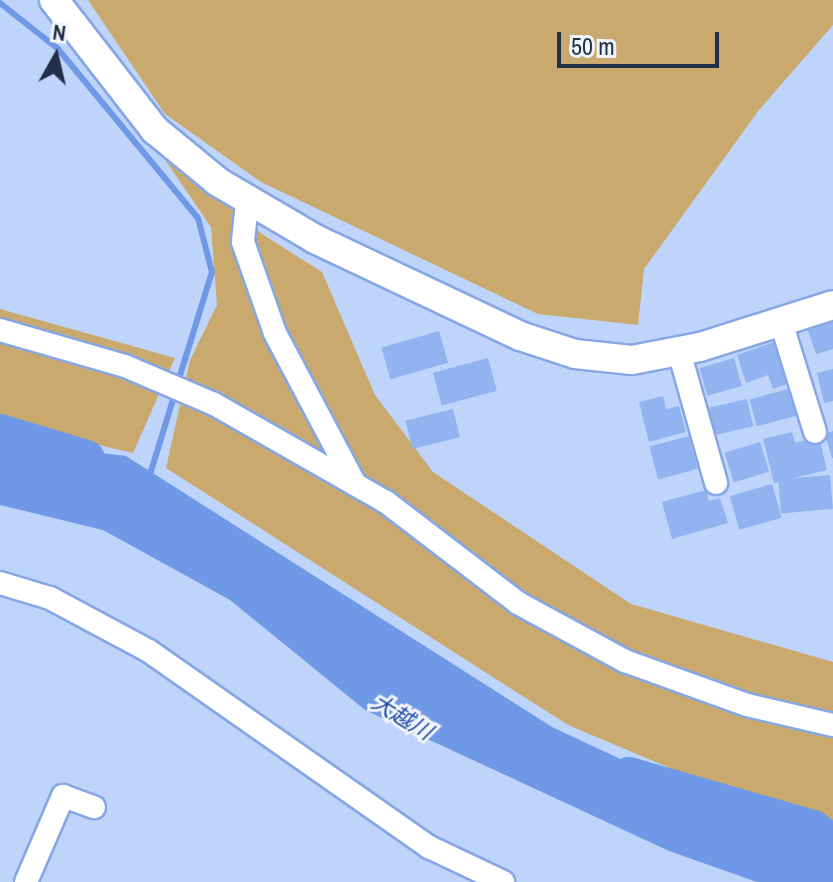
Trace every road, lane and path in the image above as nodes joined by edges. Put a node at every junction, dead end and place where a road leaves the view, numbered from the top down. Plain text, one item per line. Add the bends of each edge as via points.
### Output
1 (54, 0) edge
2 (247, 203) junction
3 (833, 305) edge
4 (781, 322) junction
5 (0, 330) edge
6 (679, 351) junction
7 (815, 432) dead end
8 (716, 483) dead end
9 (355, 484) junction
10 (0, 583) edge
11 (833, 725) edge
12 (94, 807) dead end
13 (26, 882) edge
14 (503, 882) edge

1 - 2 street via 155,130
2 - 6 street via 520,336 575,354 632,360
2 - 9 street via 243,242 275,333
3 - 4 street
4 - 6 street
4 - 7 street
5 - 9 street via 176,388
6 - 8 street
9 - 11 street via 518,603 625,661 747,705
10 - 14 street via 50,598 149,651 429,847
12 - 13 street via 63,796

